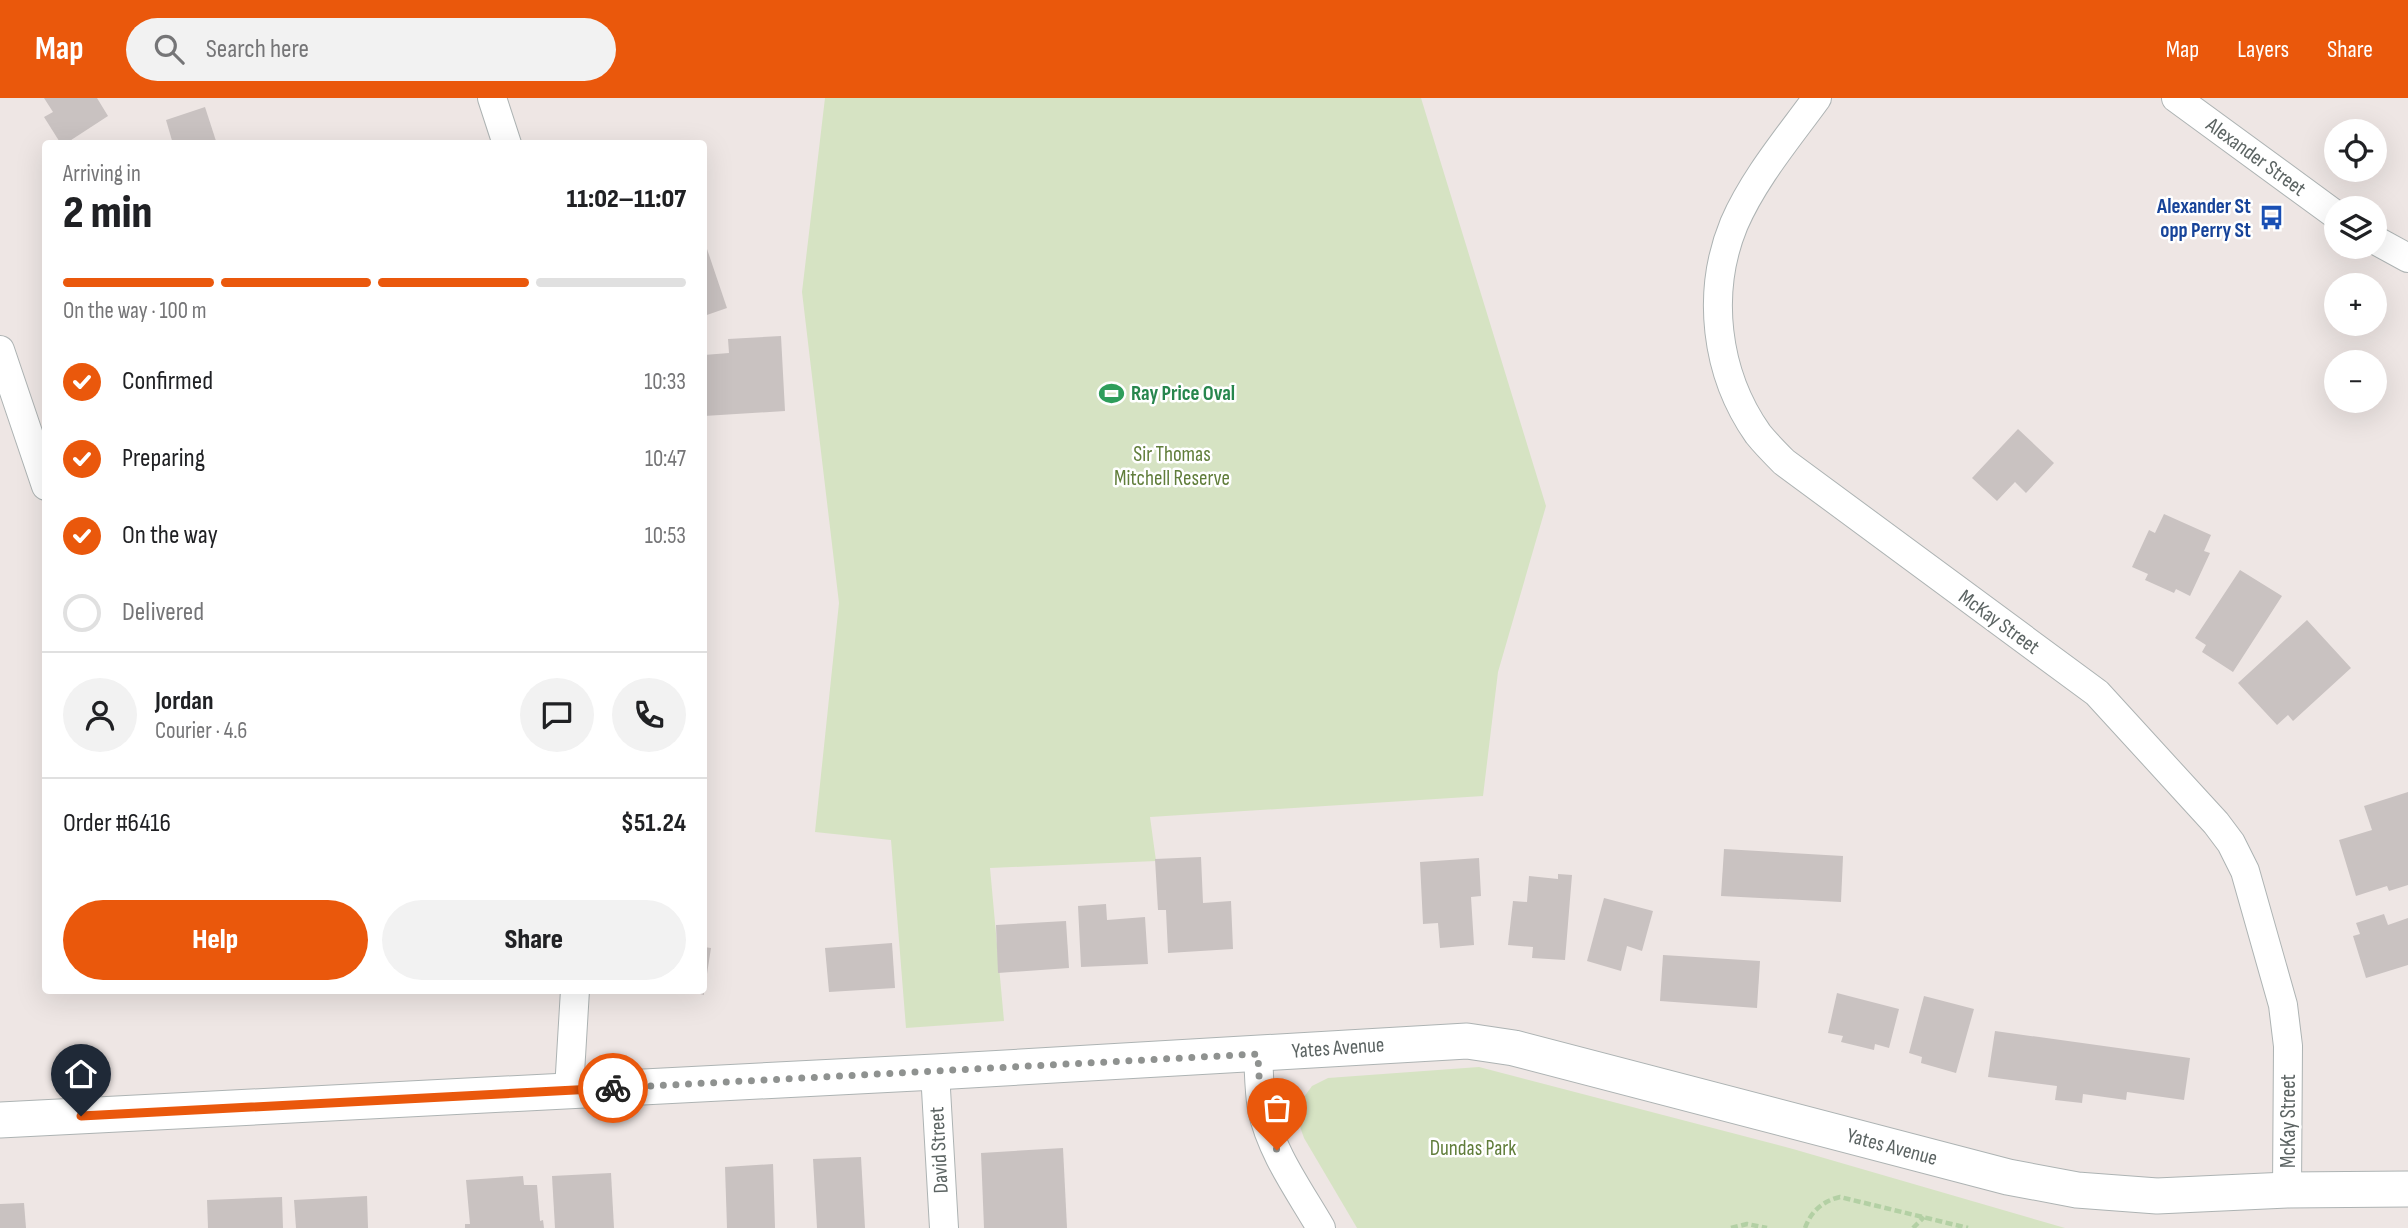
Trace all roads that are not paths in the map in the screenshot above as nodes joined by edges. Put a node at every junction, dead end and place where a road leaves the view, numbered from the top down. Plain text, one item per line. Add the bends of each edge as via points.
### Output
1 (492, 98) edge
2 (1817, 98) edge
3 (2176, 98) edge
4 (506, 140) edge
5 (2324, 206) edge
6 (2387, 247) edge
7 (2408, 258) edge
8 (0, 349) edge
9 (42, 474) edge
10 (575, 994) edge
11 (1258, 1054) junction
12 (935, 1072) junction
13 (569, 1090) junction
14 (0, 1120) edge
15 (2408, 1189) edge
16 (2287, 1190) junction
17 (944, 1228) edge
18 (1321, 1228) edge

1 - 4 street
2 - 16 street, McKay Street via 1751,191 1723,257 1719,335 1727,372 1759,434 1784,462 2097,693 2231,843 2245,870 2283,1005 2288,1046
3 - 5 street, Alexander Street
6 - 7 street
8 - 9 street
10 - 13 street
11 - 12 street, Yates Avenue
11 - 16 street, Yates Avenue via 1467,1041 1514,1048 2008,1177 2077,1190 2157,1196
11 - 18 street via 1259,1087 1270,1136
12 - 13 street, Yates Avenue
12 - 17 street, David Street
13 - 14 street, Yates Avenue
15 - 16 street, Yates Avenue

